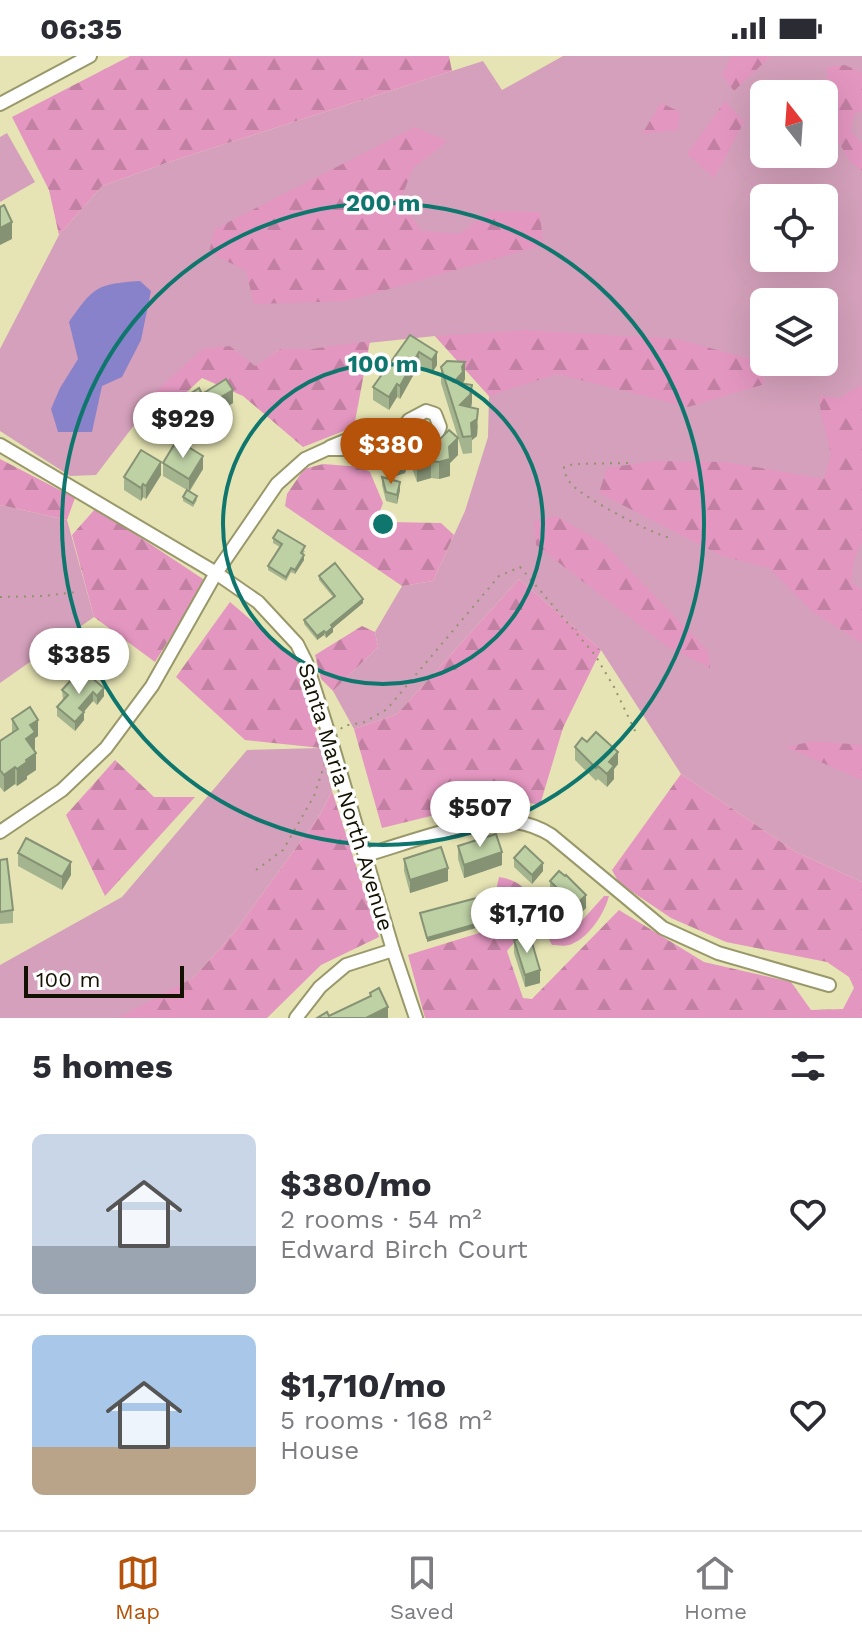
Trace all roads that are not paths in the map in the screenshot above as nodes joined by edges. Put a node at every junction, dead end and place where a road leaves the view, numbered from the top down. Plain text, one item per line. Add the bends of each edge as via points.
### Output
1 (90, 56) edge
2 (0, 104) edge
3 (394, 440) edge
4 (0, 445) edge
5 (327, 449) junction
6 (356, 449) dead end
7 (216, 573) junction
8 (0, 832) edge
9 (366, 855) junction
10 (393, 950) junction
11 (829, 985) dead end
12 (296, 1018) edge
13 (416, 1018) edge

1 - 2 street
3 - 5 street via 347,440
4 - 7 street, Santa Maria North Avenue
5 - 6 street
5 - 7 street via 305,459 277,484
7 - 8 street via 152,686 106,748 62,790
7 - 9 street, Santa Maria North Avenue via 258,602 297,644
9 - 10 street, Santa Maria North Avenue
9 - 11 street via 475,824 514,821 538,827 663,928 718,953
10 - 12 street via 346,965
10 - 13 street, Santa Maria North Avenue

